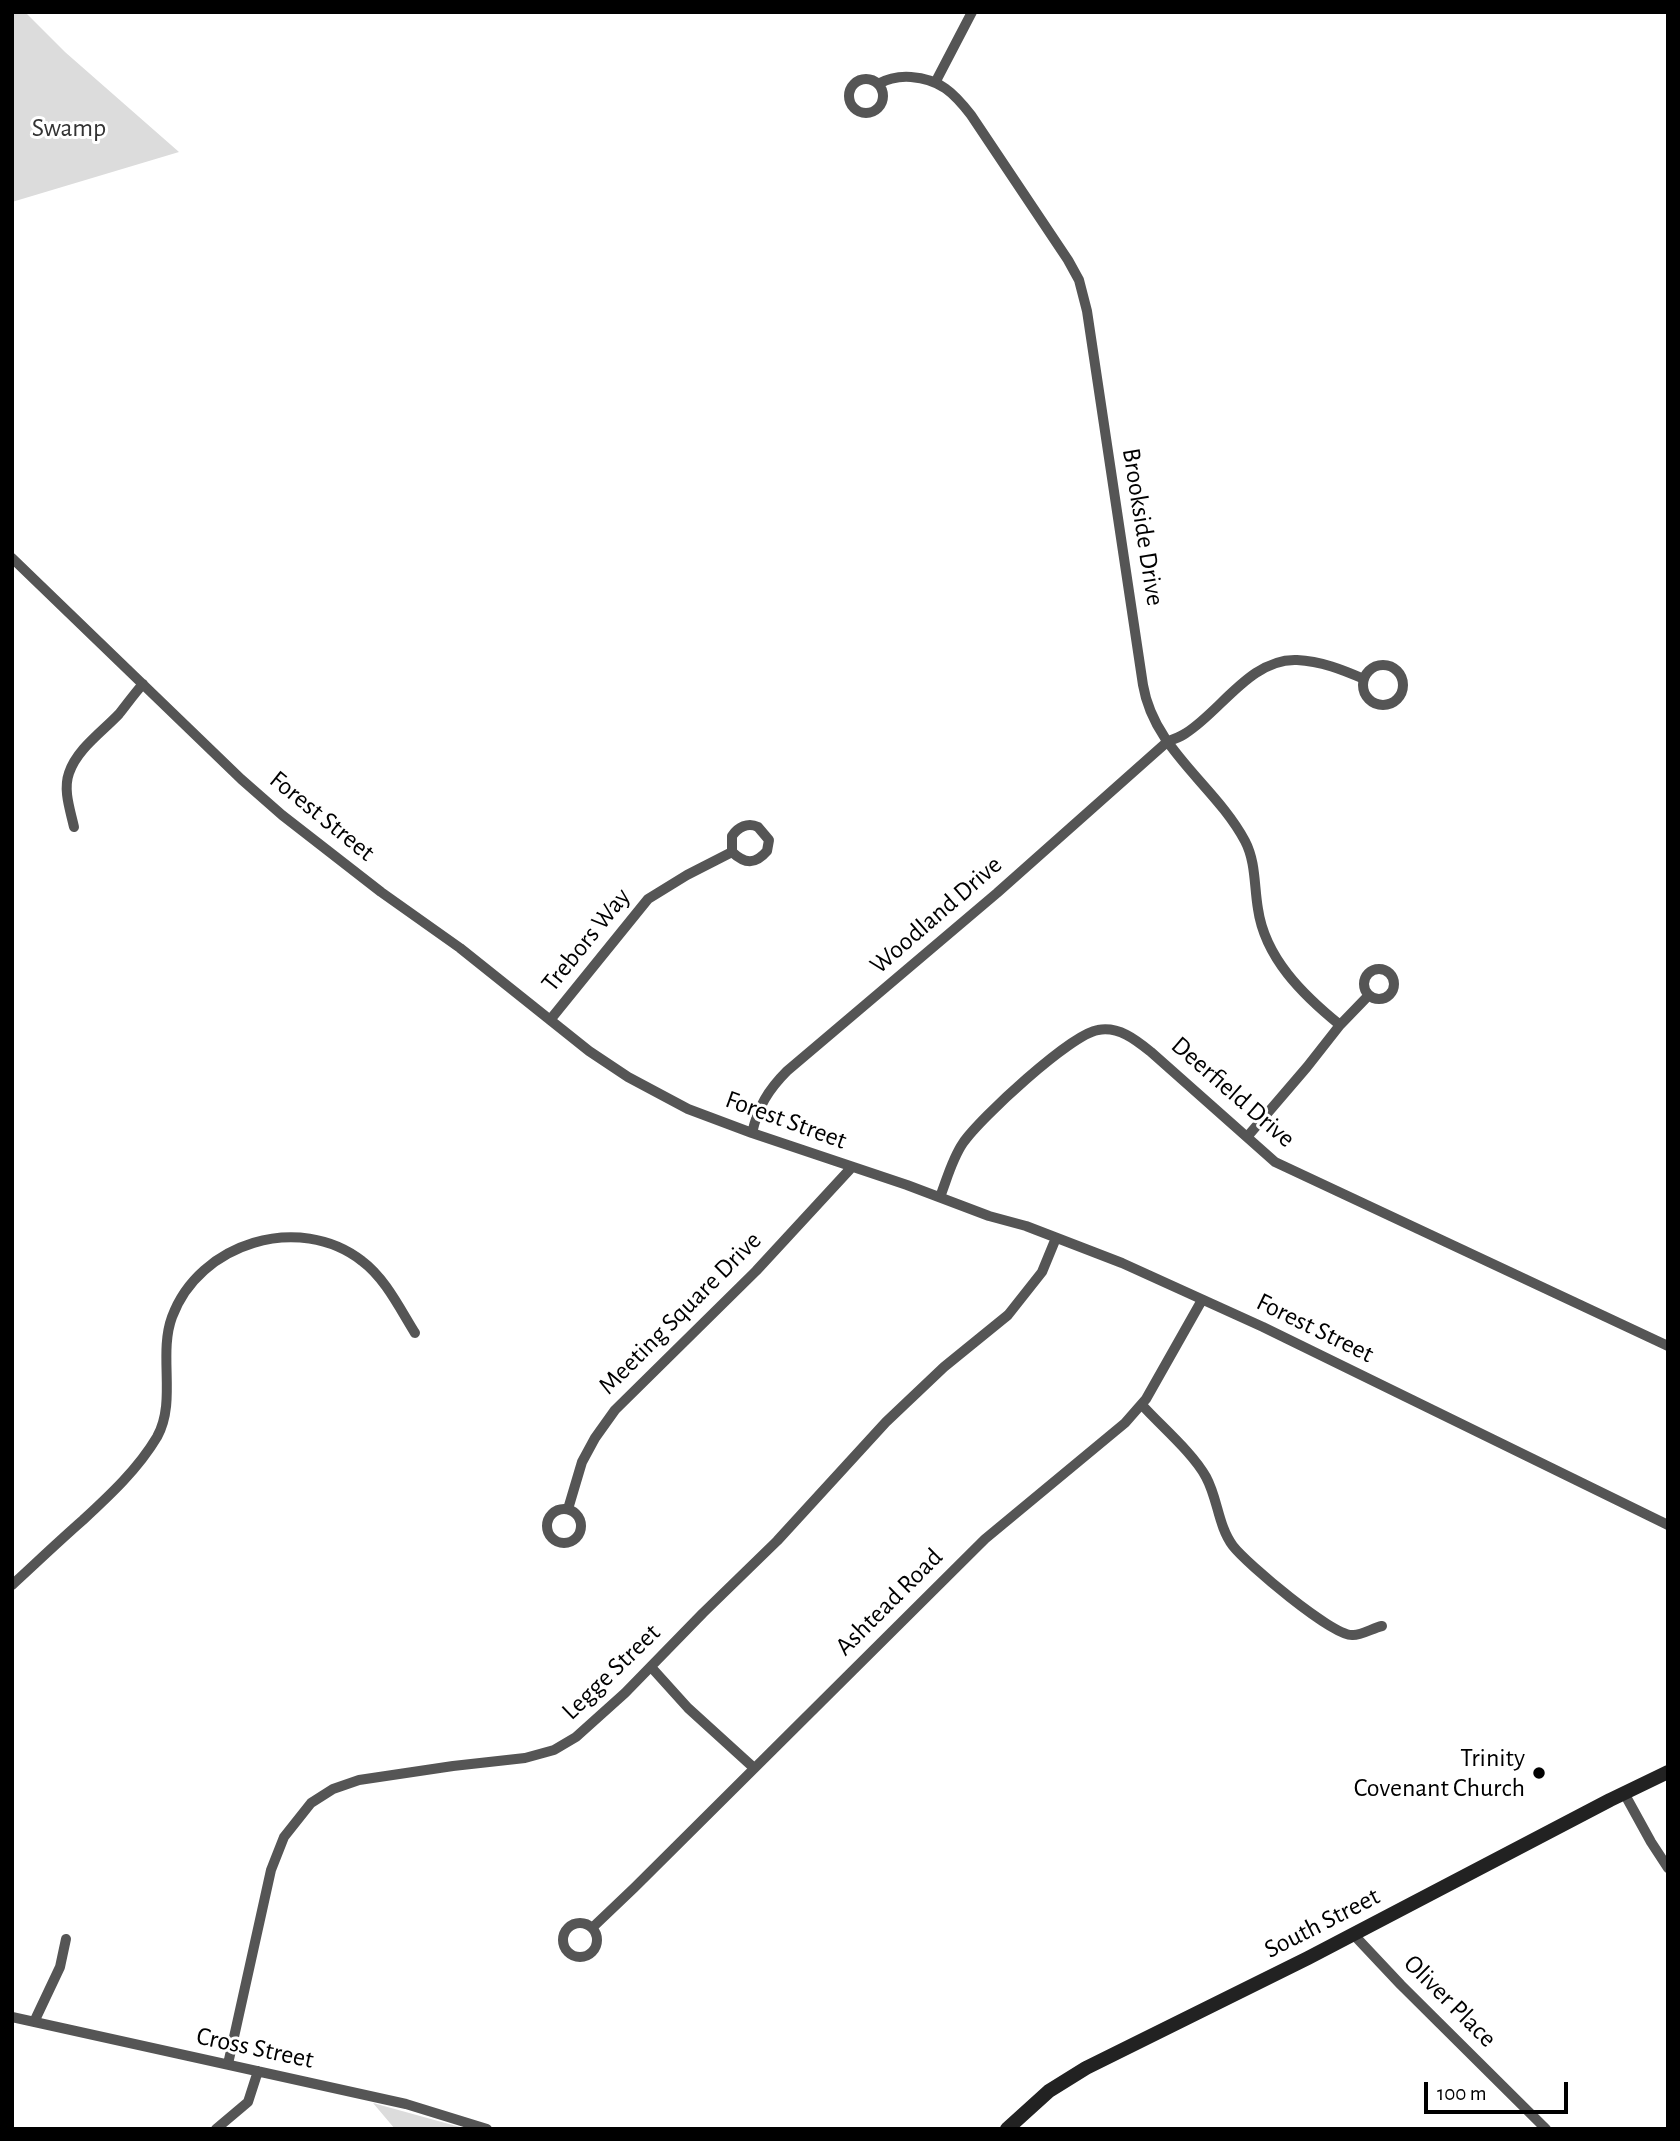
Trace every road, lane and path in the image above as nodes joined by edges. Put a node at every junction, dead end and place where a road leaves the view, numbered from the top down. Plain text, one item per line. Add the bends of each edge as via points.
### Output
1 (972, 12) edge
2 (936, 81) junction
3 (878, 84) dead end
4 (12, 558) edge
5 (1364, 679) dead end
6 (143, 684) junction
7 (1167, 742) junction
8 (74, 827) dead end
9 (732, 852) dead end
10 (1369, 995) dead end
11 (550, 1020) junction
12 (1340, 1025) junction
13 (752, 1133) junction
14 (1247, 1137) junction
15 (852, 1167) junction
16 (940, 1197) junction
17 (1056, 1238) junction
18 (1202, 1300) junction
19 (415, 1334) dead end
20 (1668, 1346) edge
21 (1142, 1405) junction
22 (568, 1508) dead end
23 (1668, 1525) edge
24 (12, 1585) edge
25 (1382, 1626) dead end
26 (651, 1667) junction
27 (754, 1768) junction
28 (1668, 1772) edge
29 (1624, 1793) junction
30 (1668, 1868) edge
31 (592, 1927) dead end
32 (1353, 1934) junction
33 (66, 1939) dead end
34 (12, 2017) edge
35 (34, 2022) junction
36 (228, 2064) junction
37 (258, 2071) junction
38 (216, 2129) edge
39 (486, 2129) edge
40 (1007, 2129) edge
41 (1546, 2129) edge

1 - 2 street
2 - 3 street via 896,77
2 - 7 street, Brookside Drive via 971,115 1068,260 1082,289 1145,697
4 - 6 street, Forest Street
5 - 7 street, Woodland Drive via 1329,665 1295,660 1276,664 1251,674 1186,733
6 - 8 street via 73,765 67,791
6 - 11 street, Forest Street via 282,815
7 - 12 street, Brookside Drive via 1245,840 1260,920 1272,950 1302,990
7 - 13 street, Woodland Drive via 787,1071 764,1099
9 - 11 street, Trebors Way via 644,902
10 - 12 street
11 - 13 street, Forest Street via 589,1051 655,1092
12 - 14 street
13 - 15 street, Forest Street
14 - 16 street, Deerfield Drive via 1135,1039 1098,1030 1070,1043 980,1121 957,1153
14 - 20 street, Deerfield Drive via 1266,1156 1295,1172
15 - 16 street, Forest Street
15 - 22 street, Meeting Square Drive via 741,1286 615,1410 582,1461
16 - 17 street, Forest Street
17 - 18 street, Forest Street
17 - 26 street, Legge Street via 1042,1272 1008,1315 886,1422
18 - 21 street, Ashtead Road
18 - 23 street, Forest Street
19 - 24 street via 377,1275 338,1247 276,1238 242,1246 217,1260 194,1281 173,1313 166,1342 166,1408 151,1446 116,1488
21 - 25 street via 1206,1476 1232,1546 1260,1574 1334,1629 1352,1635
21 - 27 street, Ashtead Road via 1110,1437 985,1539
26 - 27 street
26 - 36 street, Legge Street via 593,1724 554,1750 525,1758 368,1778 333,1789 311,1803 284,1837 271,1870
27 - 31 street, Ashtead Road
28 - 29 street, South Street
29 - 30 street
29 - 32 street, South Street
32 - 40 street, South Street via 1086,2068 1043,2096
32 - 41 street, Oliver Place
33 - 35 street via 60,1967
34 - 35 street, Cross Street
35 - 36 street, Cross Street
36 - 37 street, Cross Street
37 - 38 street via 248,2102
37 - 39 street, Cross Street via 406,2104

